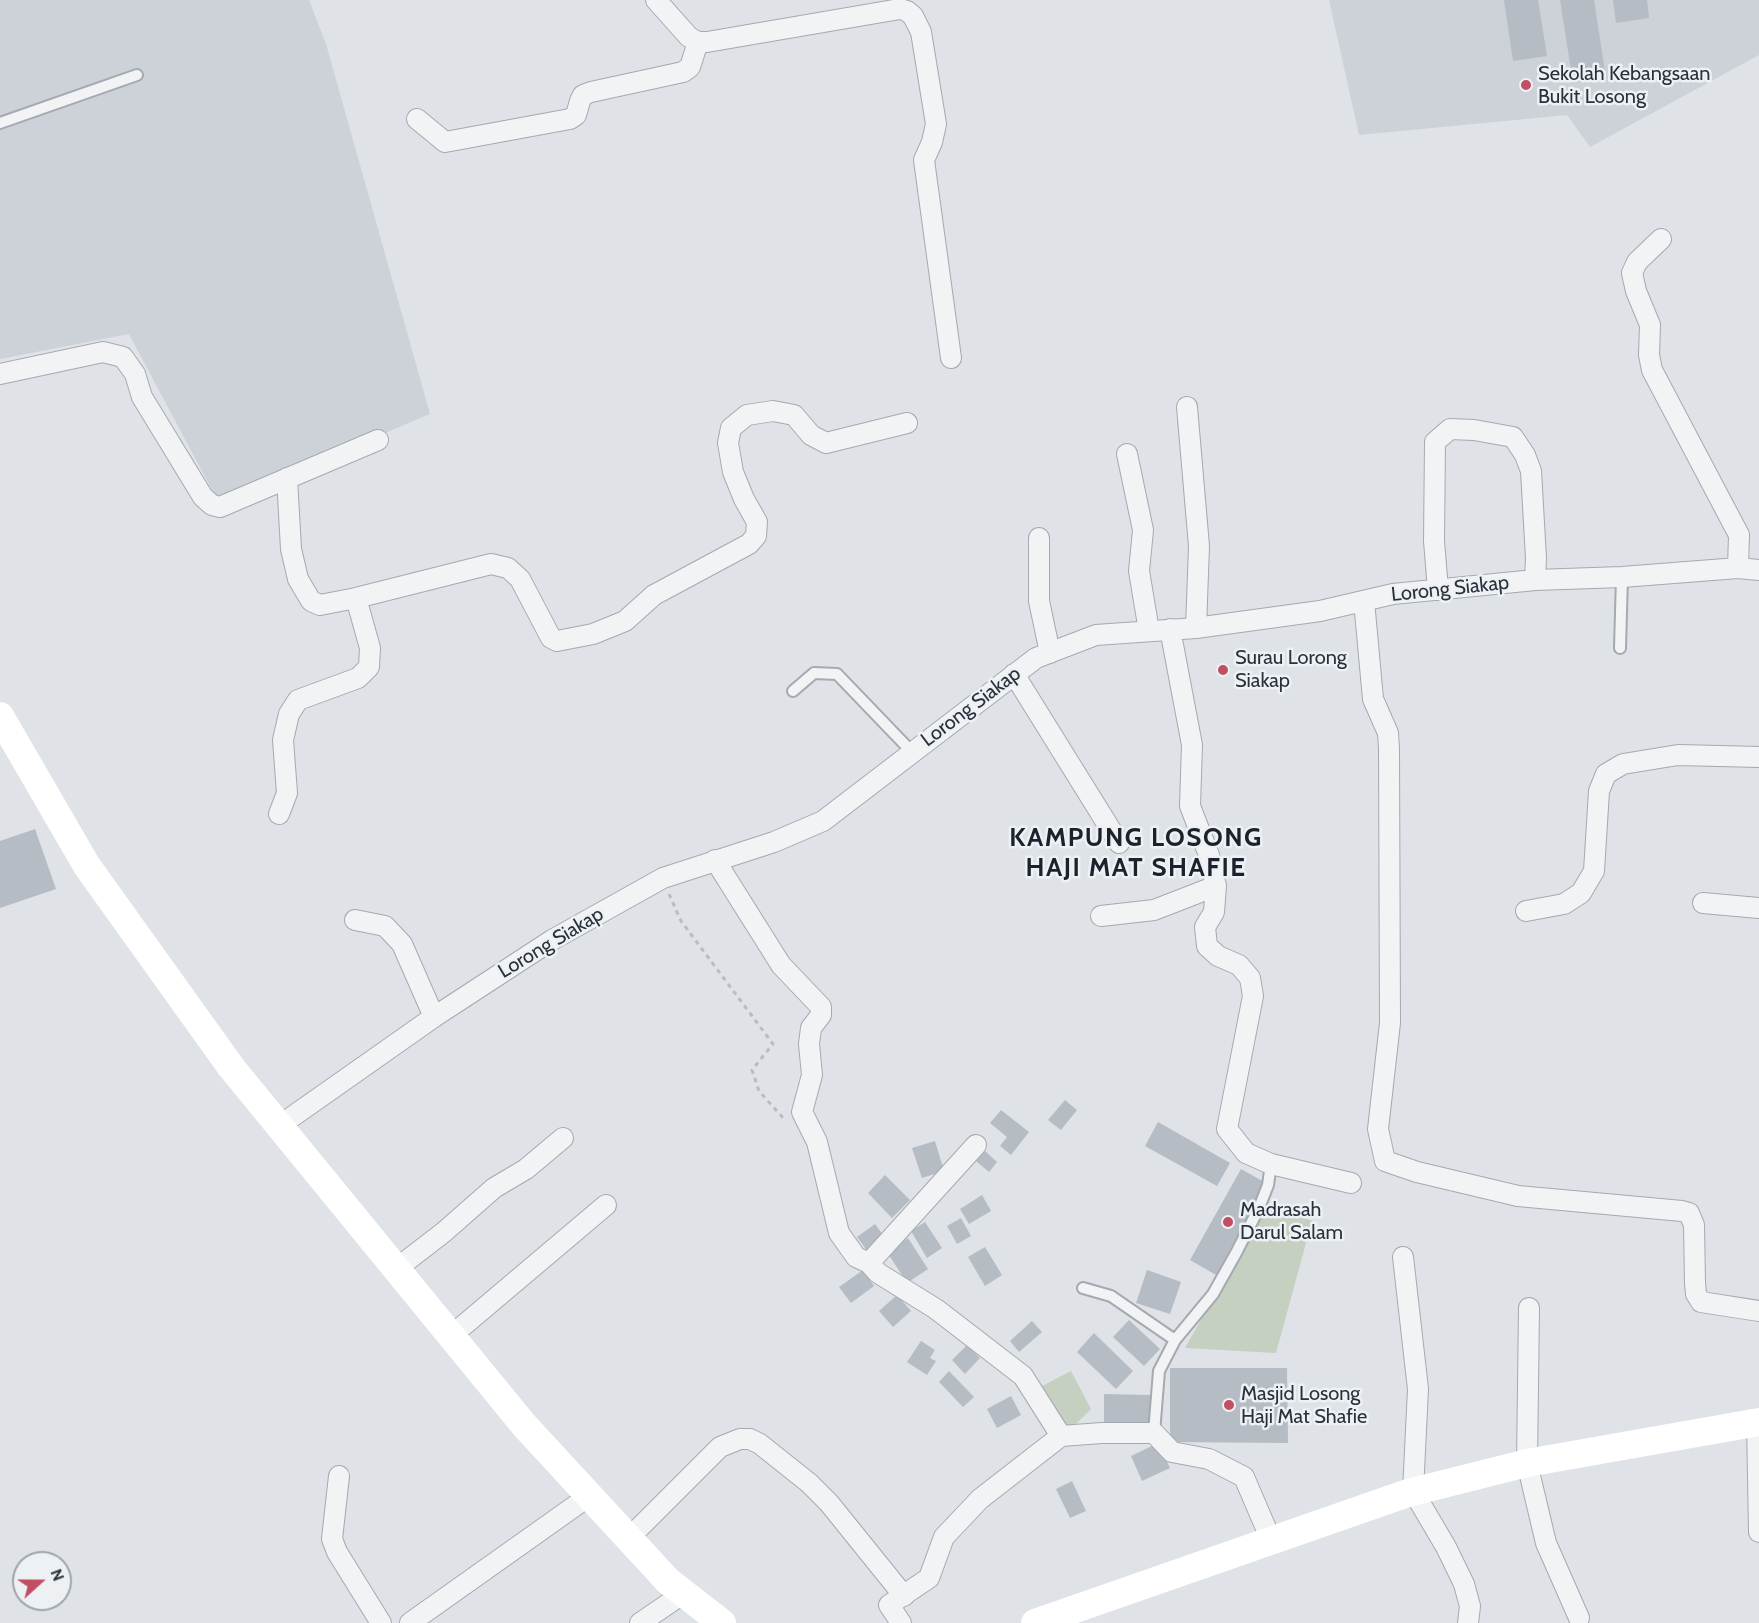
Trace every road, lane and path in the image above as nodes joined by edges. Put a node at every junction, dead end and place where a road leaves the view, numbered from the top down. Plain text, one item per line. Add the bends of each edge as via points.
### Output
1 (656, 0) edge
2 (903, 5) edge
3 (698, 42) junction
4 (137, 75) dead end
5 (417, 119) dead end
6 (0, 123) edge
7 (1661, 239) dead end
8 (951, 358) dead end
9 (0, 374) edge
10 (1187, 407) dead end
11 (907, 423) dead end
12 (378, 440) dead end
13 (1127, 454) dead end
14 (287, 478) junction
15 (1039, 538) dead end
16 (1738, 568) junction
17 (1759, 570) edge
18 (1622, 577) junction
19 (1534, 580) junction
20 (1438, 590) junction
21 (356, 597) junction
22 (1364, 601) junction
23 (1196, 628) junction
24 (1170, 629) junction
25 (1149, 631) junction
26 (1620, 648) dead end
27 (1050, 653) junction
28 (1014, 674) junction
29 (793, 691) dead end
30 (0, 716) edge
31 (912, 752) junction
32 (1759, 757) edge
33 (279, 814) dead end
34 (1119, 843) dead end
35 (715, 860) junction
36 (663, 878) junction
37 (1216, 886) junction
38 (1703, 903) dead end
39 (1759, 908) edge
40 (1526, 911) dead end
41 (1101, 916) dead end
42 (355, 920) dead end
43 (434, 1017) junction
44 (279, 1126) junction
45 (563, 1138) dead end
46 (817, 1142) junction
47 (976, 1145) dead end
48 (1271, 1164) junction
49 (1351, 1183) dead end
50 (606, 1205) dead end
51 (1403, 1257) dead end
52 (869, 1263) junction
53 (396, 1269) junction
54 (1083, 1288) dead end
55 (1529, 1308) dead end
56 (1759, 1311) edge
57 (452, 1336) junction
58 (1175, 1340) junction
59 (1758, 1422) edge
60 (1154, 1433) junction
61 (1060, 1436) junction
62 (1527, 1463) junction
63 (339, 1476) dead end
64 (1413, 1491) junction
65 (589, 1496) junction
66 (1759, 1532) edge
67 (628, 1539) junction
68 (1271, 1540) junction
69 (684, 1593) junction
70 (904, 1596) junction
71 (1579, 1618) dead end
72 (381, 1623) edge
73 (410, 1623) edge
74 (640, 1623) edge
75 (722, 1623) edge
76 (901, 1623) edge
77 (1035, 1623) edge
78 (1468, 1623) edge

1 - 3 street
2 - 3 street
2 - 8 street via 921,32 936,124 924,160
3 - 5 street via 690,67 683,72 591,92 580,100 576,115 570,119 445,141
4 - 6 lane
7 - 16 street via 1637,262 1632,273 1650,325 1652,370 1739,535
9 - 14 street via 103,352 123,357 135,374 142,397 203,497 212,505 220,507
10 - 23 street via 1199,546
11 - 21 street via 826,443 811,435 794,416 773,411 747,415 732,428 728,443 733,472 757,522 756,536 749,544 654,595 625,621 593,634 557,641 551,638 520,579 508,568 491,564
12 - 14 street
13 - 25 street via 1143,530 1139,570
14 - 21 street via 291,549 298,579 311,601 320,604
15 - 27 street via 1039,601
16 - 17 street, Lorong Siakap
16 - 18 street, Lorong Siakap
18 - 19 street, Lorong Siakap
18 - 26 lane
19 - 20 street, Lorong Siakap
19 - 20 street via 1531,471 1525,455 1513,437 1450,429 1435,442 1434,541
20 - 22 street, Lorong Siakap
21 - 33 street via 370,648 369,667 358,678 298,700 289,714 284,740 287,793
22 - 23 street, Lorong Siakap
22 - 56 street via 1373,699 1388,733 1389,748 1390,1023 1378,1129 1385,1161 1518,1196 1689,1213 1694,1225 1696,1294 1701,1302
23 - 24 street, Lorong Siakap
24 - 25 street, Lorong Siakap
24 - 37 street via 1192,745 1190,806
25 - 27 street, Lorong Siakap via 1096,635
27 - 28 street, Lorong Siakap
28 - 31 street, Lorong Siakap
28 - 34 street
29 - 31 lane via 814,673 837,674
30 - 44 street via 87,866 231,1067
31 - 35 street, Lorong Siakap via 823,821 774,842
32 - 40 street via 1677,755 1623,764 1606,774 1599,791 1594,871 1581,893 1564,904
35 - 36 street, Lorong Siakap
35 - 46 street via 781,965 821,1007 821,1015 811,1028 812,1075 802,1112
36 - 43 street, Lorong Siakap via 552,940
36 - 46 path via 681,921 773,1044 752,1070 759,1091 791,1127
37 - 41 street via 1154,910
37 - 48 street via 1214,912 1206,927 1207,946 1239,965 1250,978 1253,996 1227,1129 1246,1153
38 - 39 street
42 - 43 street via 385,926 402,944
43 - 44 street, Lorong Siakap
44 - 53 street
45 - 53 street via 526,1169 494,1188
46 - 52 street via 839,1233 856,1257
47 - 52 street
48 - 49 street
48 - 58 lane via 1259,1208 1236,1253 1213,1294
50 - 57 street
51 - 64 street via 1418,1389
52 - 61 street via 1023,1376
53 - 57 street
54 - 58 lane via 1111,1296
55 - 62 street
57 - 65 street via 524,1425
58 - 60 lane via 1159,1371
59 - 62 street
59 - 66 street
60 - 61 street
60 - 68 street via 1172,1452 1209,1459 1245,1477
61 - 70 street via 973,1506 944,1537 929,1578
62 - 64 street
62 - 71 street via 1546,1543
63 - 72 street via 332,1539
64 - 68 street
64 - 78 street via 1464,1584 1470,1606
65 - 67 street
65 - 73 street
67 - 69 street
67 - 70 street via 720,1447 750,1439 823,1497
68 - 77 street
69 - 74 street
69 - 75 street
70 - 76 street via 889,1605

